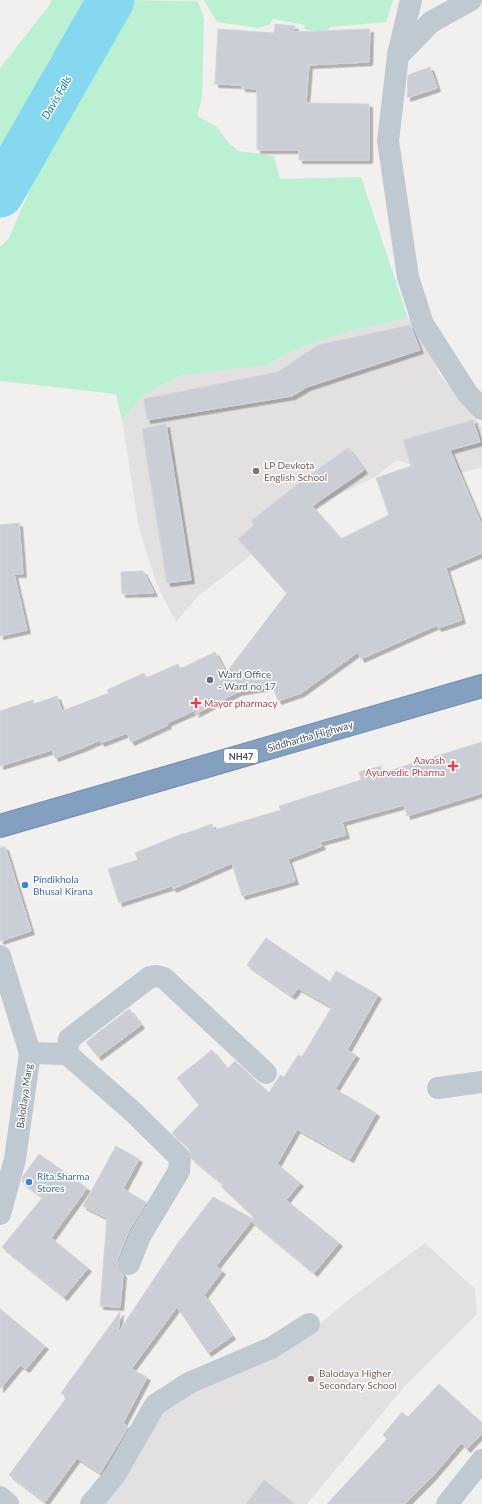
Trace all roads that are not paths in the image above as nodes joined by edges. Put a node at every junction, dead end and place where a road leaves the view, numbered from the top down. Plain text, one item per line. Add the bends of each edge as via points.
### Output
1 (411, 0) edge
2 (471, 0) edge
3 (398, 56) junction
4 (482, 409) edge
5 (482, 686) edge
6 (0, 826) edge
7 (0, 956) edge
8 (30, 1053) junction
9 (67, 1054) junction
10 (266, 1073) dead end
11 (482, 1082) edge
12 (438, 1088) dead end
13 (0, 1214) edge
14 (129, 1264) dead end
15 (309, 1324) dead end
16 (482, 1460) edge
17 (0, 1497) edge
18 (8, 1504) edge
19 (91, 1504) edge
20 (447, 1504) edge

1 - 3 street
2 - 3 street via 431,22
3 - 4 street via 388,141 408,277 423,324 467,393
5 - 6 highway, Siddhartha Highway / NH47
7 - 8 street, Balodaya Marg
8 - 9 street
8 - 13 street, Balodaya Marg via 15,1159
9 - 10 street via 69,1039 150,977 157,976 164,978
9 - 14 street via 131,1110 180,1158 179,1171 140,1236
11 - 12 street
15 - 19 street via 271,1348 189,1383 155,1405 115,1475
16 - 20 street
17 - 18 street

